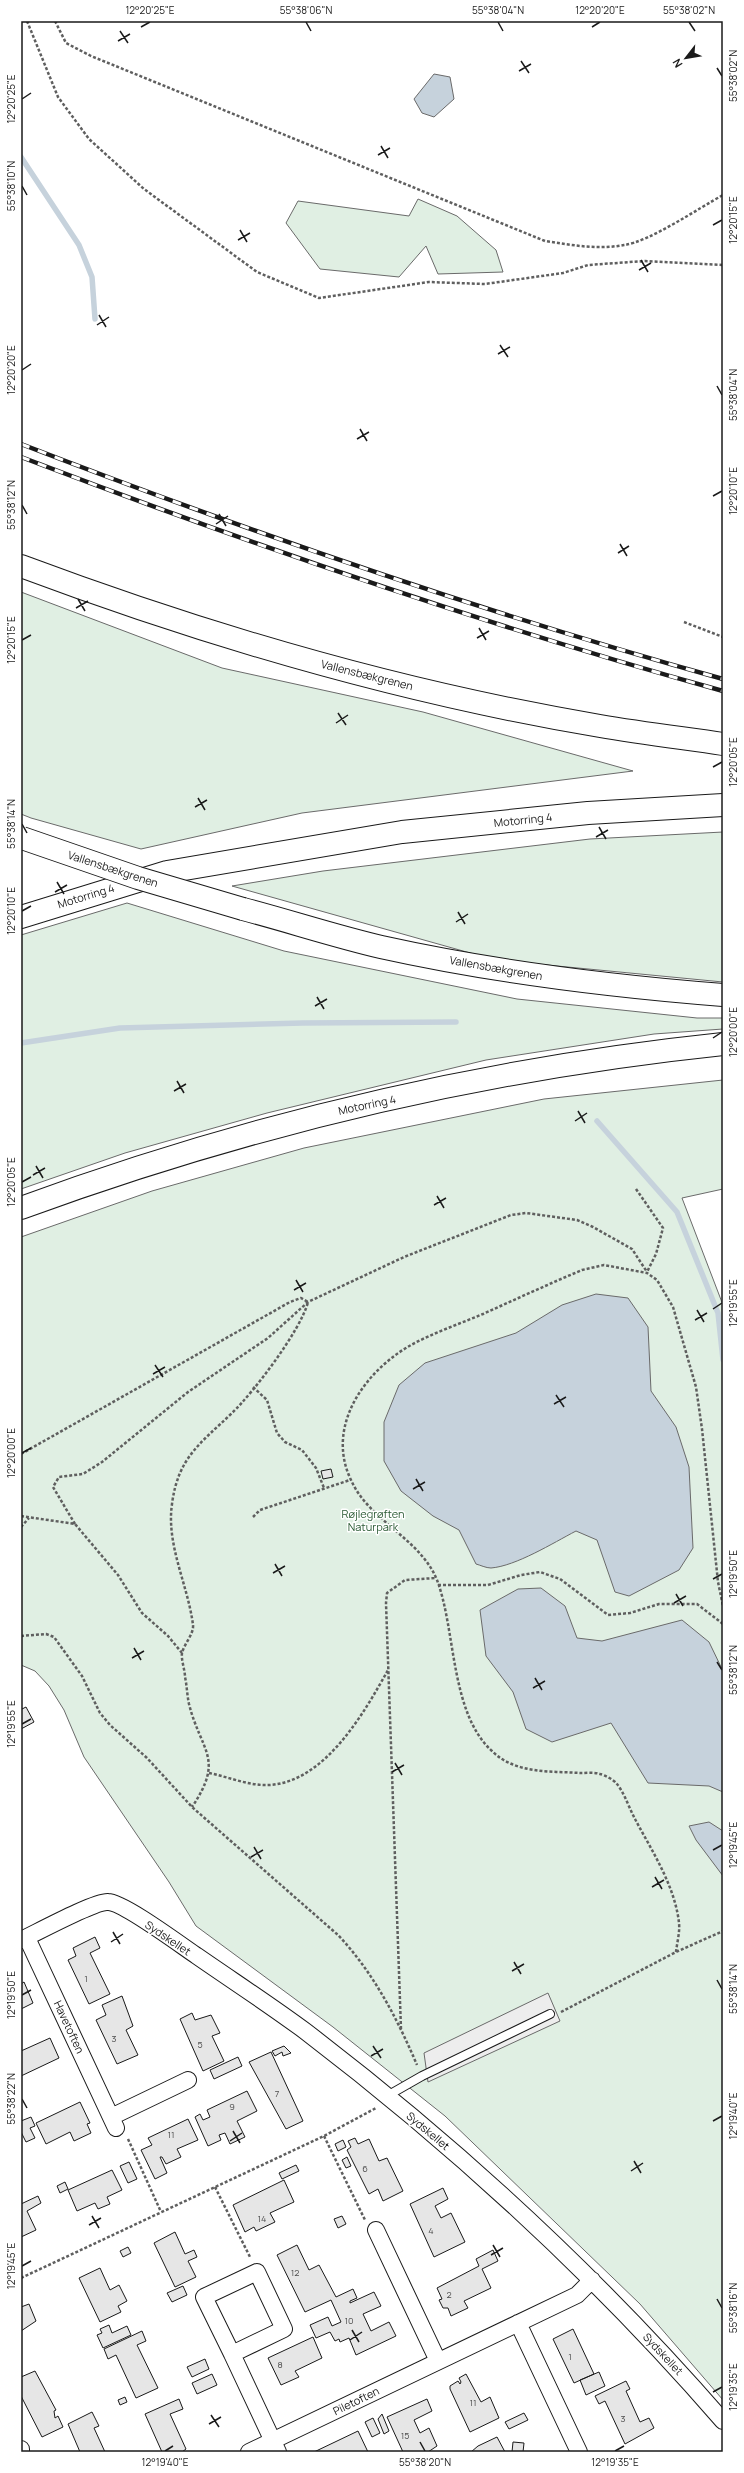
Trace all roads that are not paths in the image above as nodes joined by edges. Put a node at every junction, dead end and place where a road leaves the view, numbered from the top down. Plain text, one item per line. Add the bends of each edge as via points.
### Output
1 (21, 566) edge
2 (723, 744) edge
3 (723, 805) edge
4 (21, 838) edge
5 (21, 917) edge
6 (723, 995) edge
7 (723, 1044) edge
8 (21, 1208) edge
9 (90, 1908) joint
10 (24, 1939) edge
11 (550, 2014) road end
12 (188, 2080) dead end
13 (387, 2096) junction
14 (376, 2230) road end
15 (592, 2280) junction
16 (518, 2323) junction
17 (232, 2354) junction
18 (438, 2361) junction
19 (723, 2421) edge
20 (276, 2446) edge
21 (249, 2452) edge
22 (579, 2452) edge

1 - 2 highway, Vallensbækgrenen via 185,623 338,668 450,696 599,726
3 - 5 highway, Motorring 4 via 588,813 402,832 167,872
4 - 6 highway, Vallensbækgrenen, bridge via 138,878 380,946 497,969 618,987
7 - 8 highway, Motorring 4 via 562,1065 456,1085 314,1117 212,1144
9 - 10 street, Havetoften
9 - 13 street, Sydskellet via 108,1902 121,1906 304,2030
10 - 12 street, Havetoften via 114,2122
11 - 13 lane via 422,2076
13 - 15 street, Sydskellet via 504,2196
14 - 18 street
15 - 16 street, Piletoften via 578,2295
15 - 19 street, Sydskellet
16 - 18 street, Piletoften
16 - 22 street
17 - 17 street via 284,2329 257,2272 204,2297
17 - 20 street
18 - 20 street, Piletoften
20 - 21 street, Piletoften

